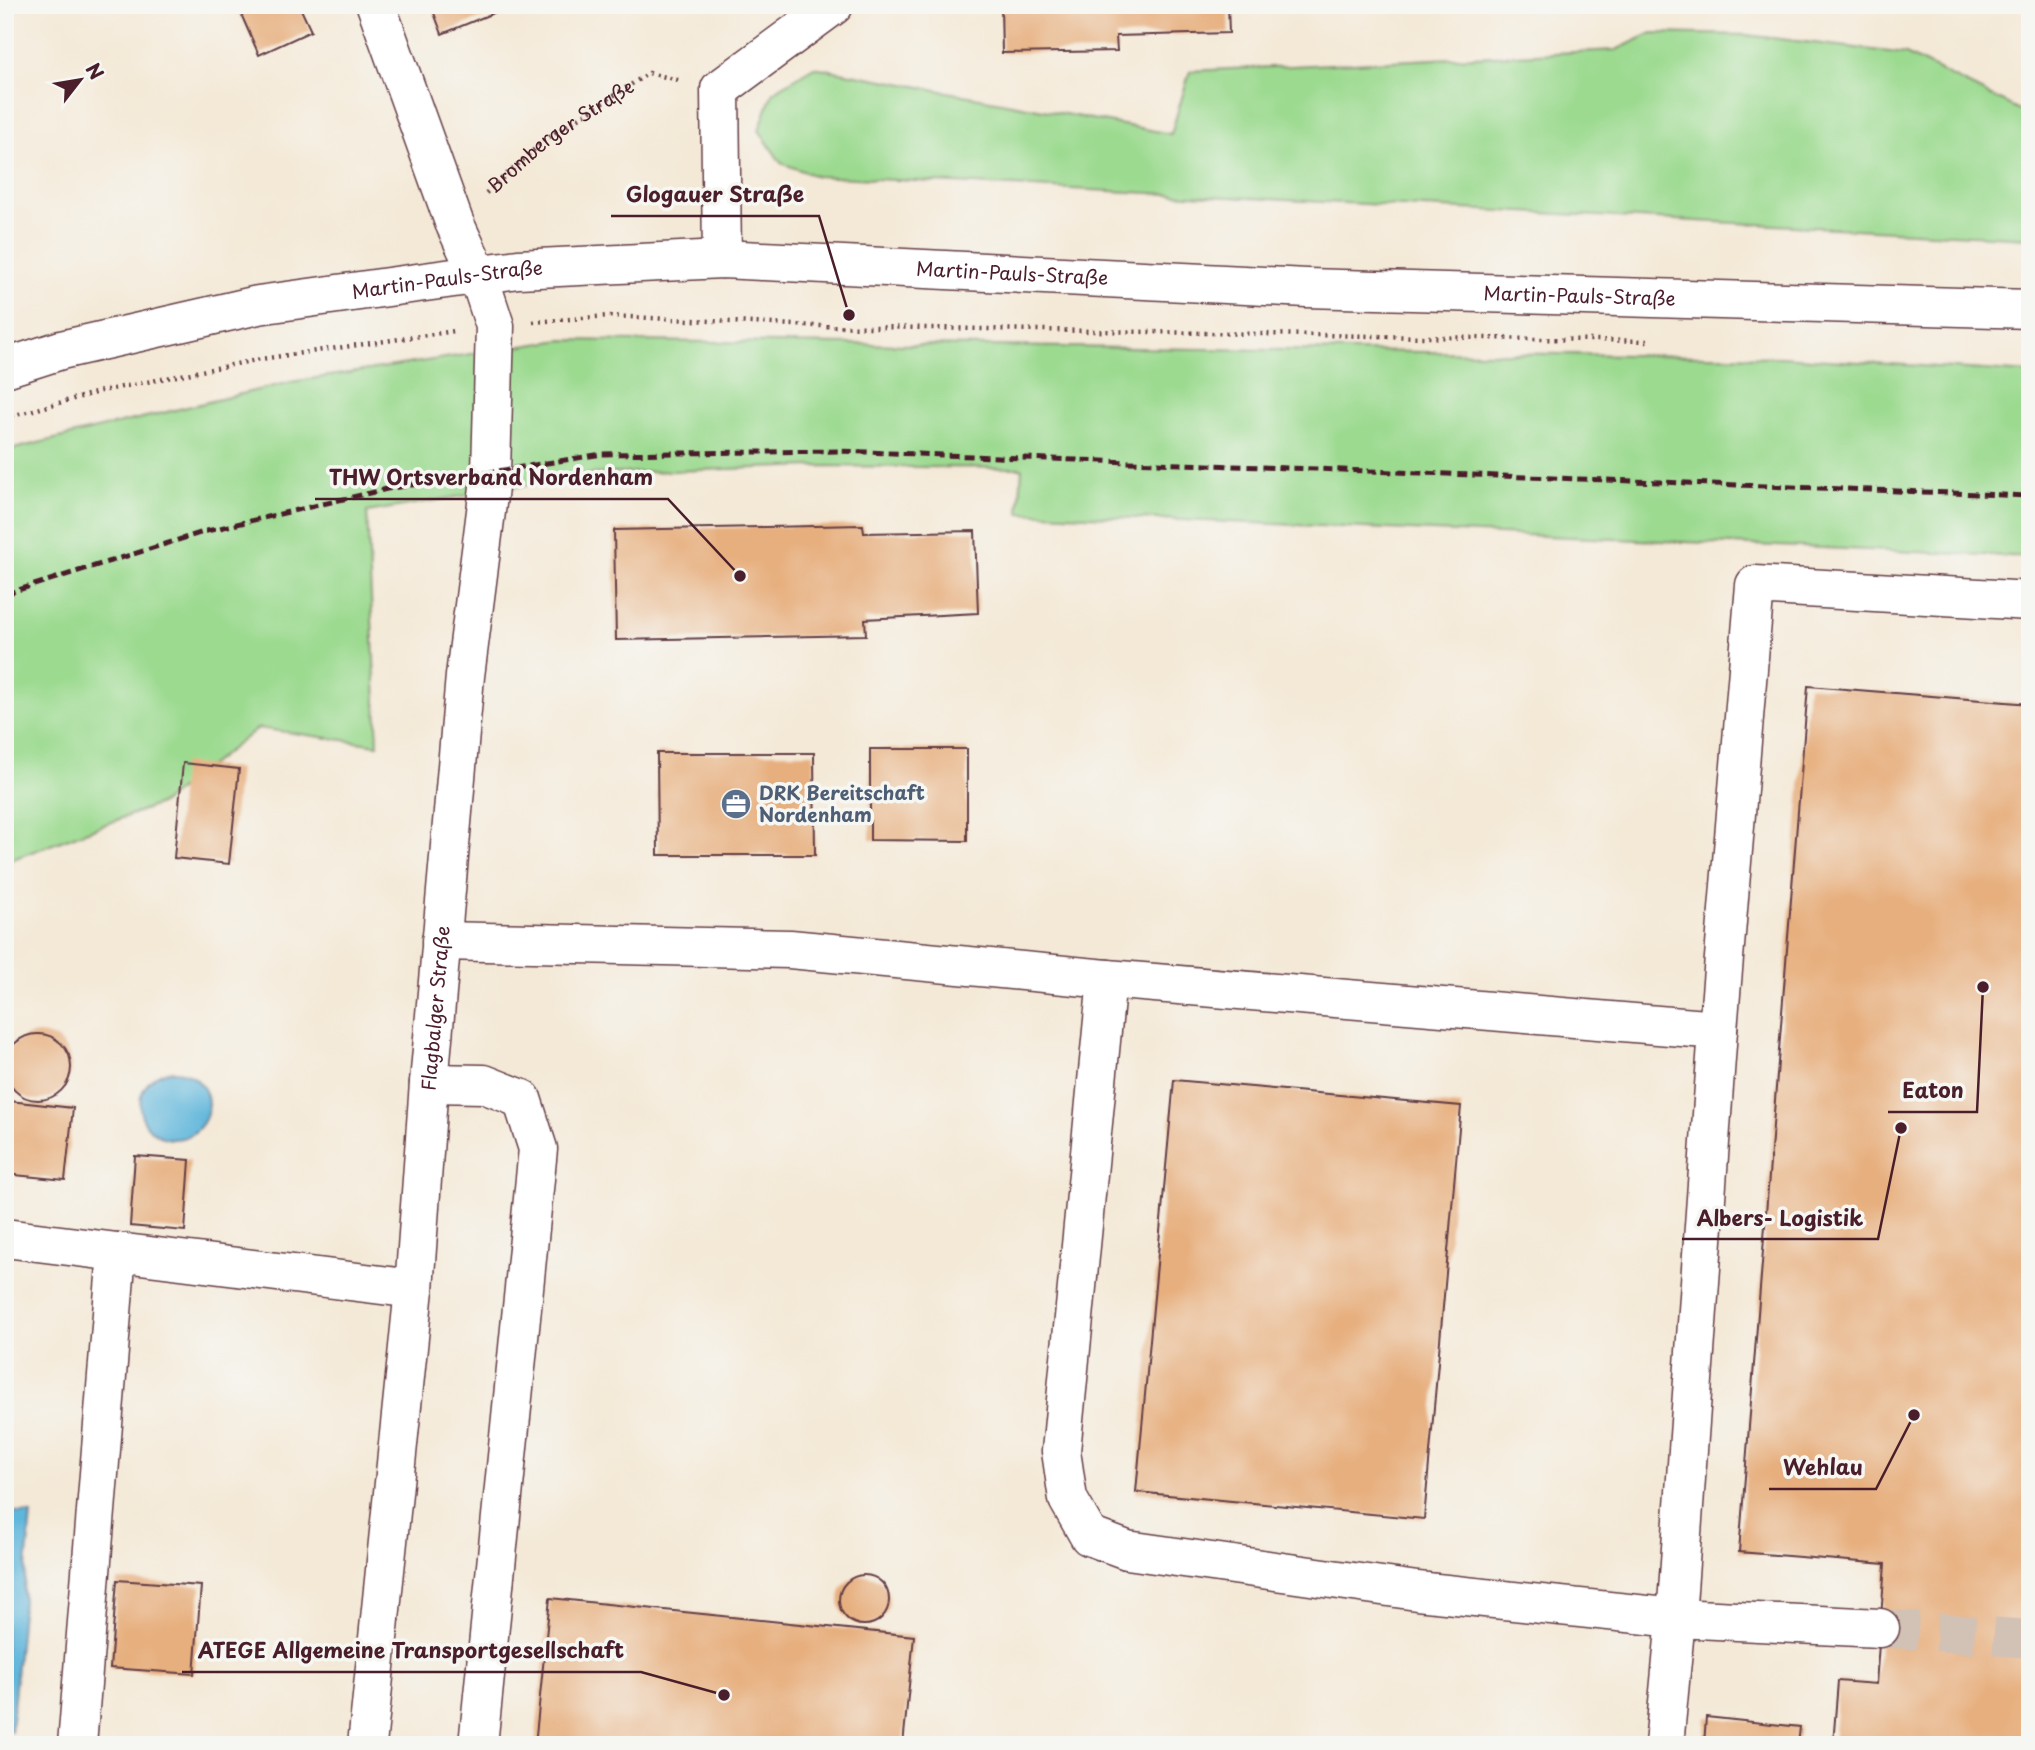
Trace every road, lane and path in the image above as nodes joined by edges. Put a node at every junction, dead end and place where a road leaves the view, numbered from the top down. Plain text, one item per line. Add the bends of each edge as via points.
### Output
1 (376, 5) edge
2 (834, 5) edge
3 (720, 89) junction
4 (454, 222) junction
5 (722, 259) junction
6 (478, 274) junction
7 (2030, 309) edge
8 (495, 326) junction
9 (1661, 341) dead end
10 (5, 368) edge
11 (5, 418) edge
12 (2030, 601) edge
13 (441, 942) junction
14 (1107, 979) junction
15 (1718, 1030) junction
16 (429, 1083) junction
17 (5, 1238) edge
18 (117, 1252) junction
19 (414, 1289) junction
20 (1676, 1618) junction
21 (1880, 1628) tunnel mouth
22 (77, 1745) edge
23 (367, 1745) edge
24 (478, 1745) edge
25 (1664, 1745) edge

1 - 4 street, Flagbalger Straße
2 - 3 street
3 - 4 path, Bromberger Straße via 649,74 546,139
3 - 5 street
4 - 6 street, Flagbalger Straße
5 - 6 street, Martin-Pauls-Straße
5 - 7 street, Martin-Pauls-Straße via 1307,288
6 - 8 street, Flagbalger Straße
6 - 10 street, Martin-Pauls-Straße via 258,305 61,350
8 - 9 path via 608,316 816,326
8 - 11 path via 261,359 102,391
8 - 13 street, Flagbalger Straße via 491,472
12 - 15 street via 1755,585
13 - 14 street via 790,949
13 - 16 street, Flagbalger Straße
14 - 15 street
14 - 20 street via 1061,1451 1068,1499 1089,1536 1127,1550 1307,1576
15 - 20 street
16 - 19 street, Flagbalger Straße
16 - 24 street via 484,1084 522,1100 538,1149
17 - 18 street
18 - 19 street
18 - 22 street
19 - 23 street, Flagbalger Straße
20 - 21 street
20 - 25 street

